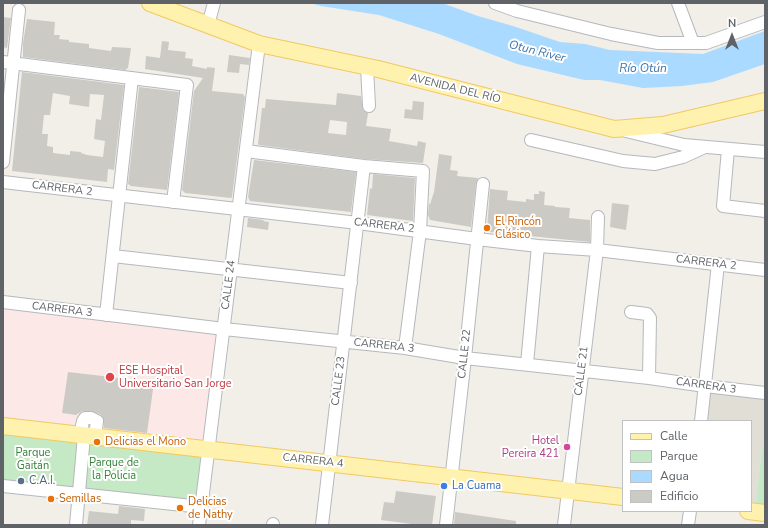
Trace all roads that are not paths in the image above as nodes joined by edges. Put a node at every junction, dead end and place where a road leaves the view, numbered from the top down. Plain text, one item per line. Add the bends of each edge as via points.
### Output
1 (150, 3) edge
2 (214, 3) edge
3 (495, 3) edge
4 (678, 3) edge
5 (517, 7) edge
6 (19, 10) dead end
7 (765, 22) edge
8 (208, 25) junction
9 (693, 43) junction
10 (259, 44) junction
11 (9, 62) edge
12 (367, 67) junction
13 (132, 78) junction
14 (765, 101) edge
15 (369, 106) dead end
16 (614, 129) junction
17 (530, 140) dead end
18 (705, 147) junction
19 (728, 149) junction
20 (246, 150) junction
21 (765, 152) edge
22 (3, 162) edge
23 (364, 166) junction
24 (3, 182) edge
25 (483, 184) dead end
26 (120, 196) junction
27 (173, 202) junction
28 (239, 210) junction
29 (765, 211) edge
30 (598, 216) dead end
31 (358, 223) junction
32 (420, 231) junction
33 (477, 239) junction
34 (538, 246) junction
35 (597, 250) junction
36 (113, 256) junction
37 (718, 264) junction
38 (231, 269) junction
39 (765, 270) edge
40 (351, 283) junction
41 (3, 302) edge
42 (631, 312) dead end
43 (106, 315) junction
44 (224, 329) junction
45 (344, 342) junction
46 (405, 348) junction
47 (465, 358) junction
48 (527, 364) junction
49 (582, 370) junction
50 (649, 378) junction
51 (704, 386) junction
52 (765, 393) edge
53 (700, 420) edge
54 (3, 426) edge
55 (86, 436) junction
56 (208, 450) junction
57 (329, 463) junction
58 (451, 477) junction
59 (3, 486) edge
60 (568, 490) junction
61 (78, 494) junction
62 (622, 497) edge
63 (202, 507) junction
64 (752, 511) edge
65 (690, 512) edge
66 (765, 513) edge
67 (76, 525) edge
68 (200, 525) edge
69 (322, 525) edge
70 (446, 525) edge
71 (564, 525) edge
72 (688, 525) edge

1 - 8 main road, AVENIDA DEL RÍO
2 - 8 street
3 - 5 street
4 - 9 street
5 - 9 street via 611,34 658,43
6 - 11 street
7 - 9 street via 706,43
8 - 10 main road, AVENIDA DEL RÍO
10 - 12 main road, AVENIDA DEL RÍO
10 - 20 street, CALLE 24
11 - 13 street
11 - 22 street
12 - 15 street
12 - 16 main road, AVENIDA DEL RÍO
13 - 26 street
13 - 27 street via 187,85
14 - 16 main road, AVENIDA DEL RÍO via 663,125
16 - 18 street via 684,145
17 - 18 street via 623,161 655,164 683,157
18 - 19 street
19 - 21 street
19 - 29 street via 723,206
20 - 23 street
20 - 28 street, CALLE 24
23 - 31 street, CALLE 23
23 - 32 street via 423,171
24 - 26 street, CARRERA 2
25 - 33 street, CALLE 22
26 - 27 street, CARRERA 2
26 - 36 street
27 - 28 street, CARRERA 2
28 - 31 street, CARRERA 2
28 - 38 street, CALLE 24
30 - 35 street, CALLE 21
31 - 32 street, CARRERA 2
31 - 40 street, CALLE 23
32 - 33 street, CARRERA 2
32 - 46 street
33 - 34 street, CARRERA 2
33 - 47 street, CALLE 22
34 - 35 street, CARRERA 2
34 - 48 street
35 - 37 street, CARRERA 2
35 - 49 street, CALLE 21
36 - 38 street
36 - 43 street
37 - 39 street, CARRERA 2
37 - 51 street
38 - 40 street
38 - 44 street, CALLE 24
40 - 45 street, CALLE 23
41 - 43 street, CARRERA 3
42 - 50 street via 647,314 650,318
43 - 44 street, CARRERA 3
44 - 45 street, CARRERA 3
44 - 56 street, CALLE 24
45 - 46 street, CARRERA 3
45 - 57 street, CALLE 23
46 - 47 street, CARRERA 3
47 - 48 street, CARRERA 3
47 - 58 street, CALLE 22
48 - 49 street, CARRERA 3
49 - 50 street, CARRERA 3
49 - 60 street, CALLE 21
50 - 51 street, CARRERA 3
51 - 52 street, CARRERA 3
51 - 53 street
54 - 55 main road, CARRERA 4
55 - 56 main road, CARRERA 4
55 - 61 street
56 - 57 main road, CARRERA 4
56 - 63 street, CALLE 24
57 - 58 main road, CARRERA 4
57 - 69 street, CALLE 23
58 - 60 main road, CARRERA 4
58 - 70 street, CALLE 22
59 - 61 street
60 - 62 main road, CARRERA 4
60 - 71 street, CALLE 21
61 - 63 street
61 - 67 street
63 - 68 street, CALLE 24
64 - 66 main road
65 - 72 street

